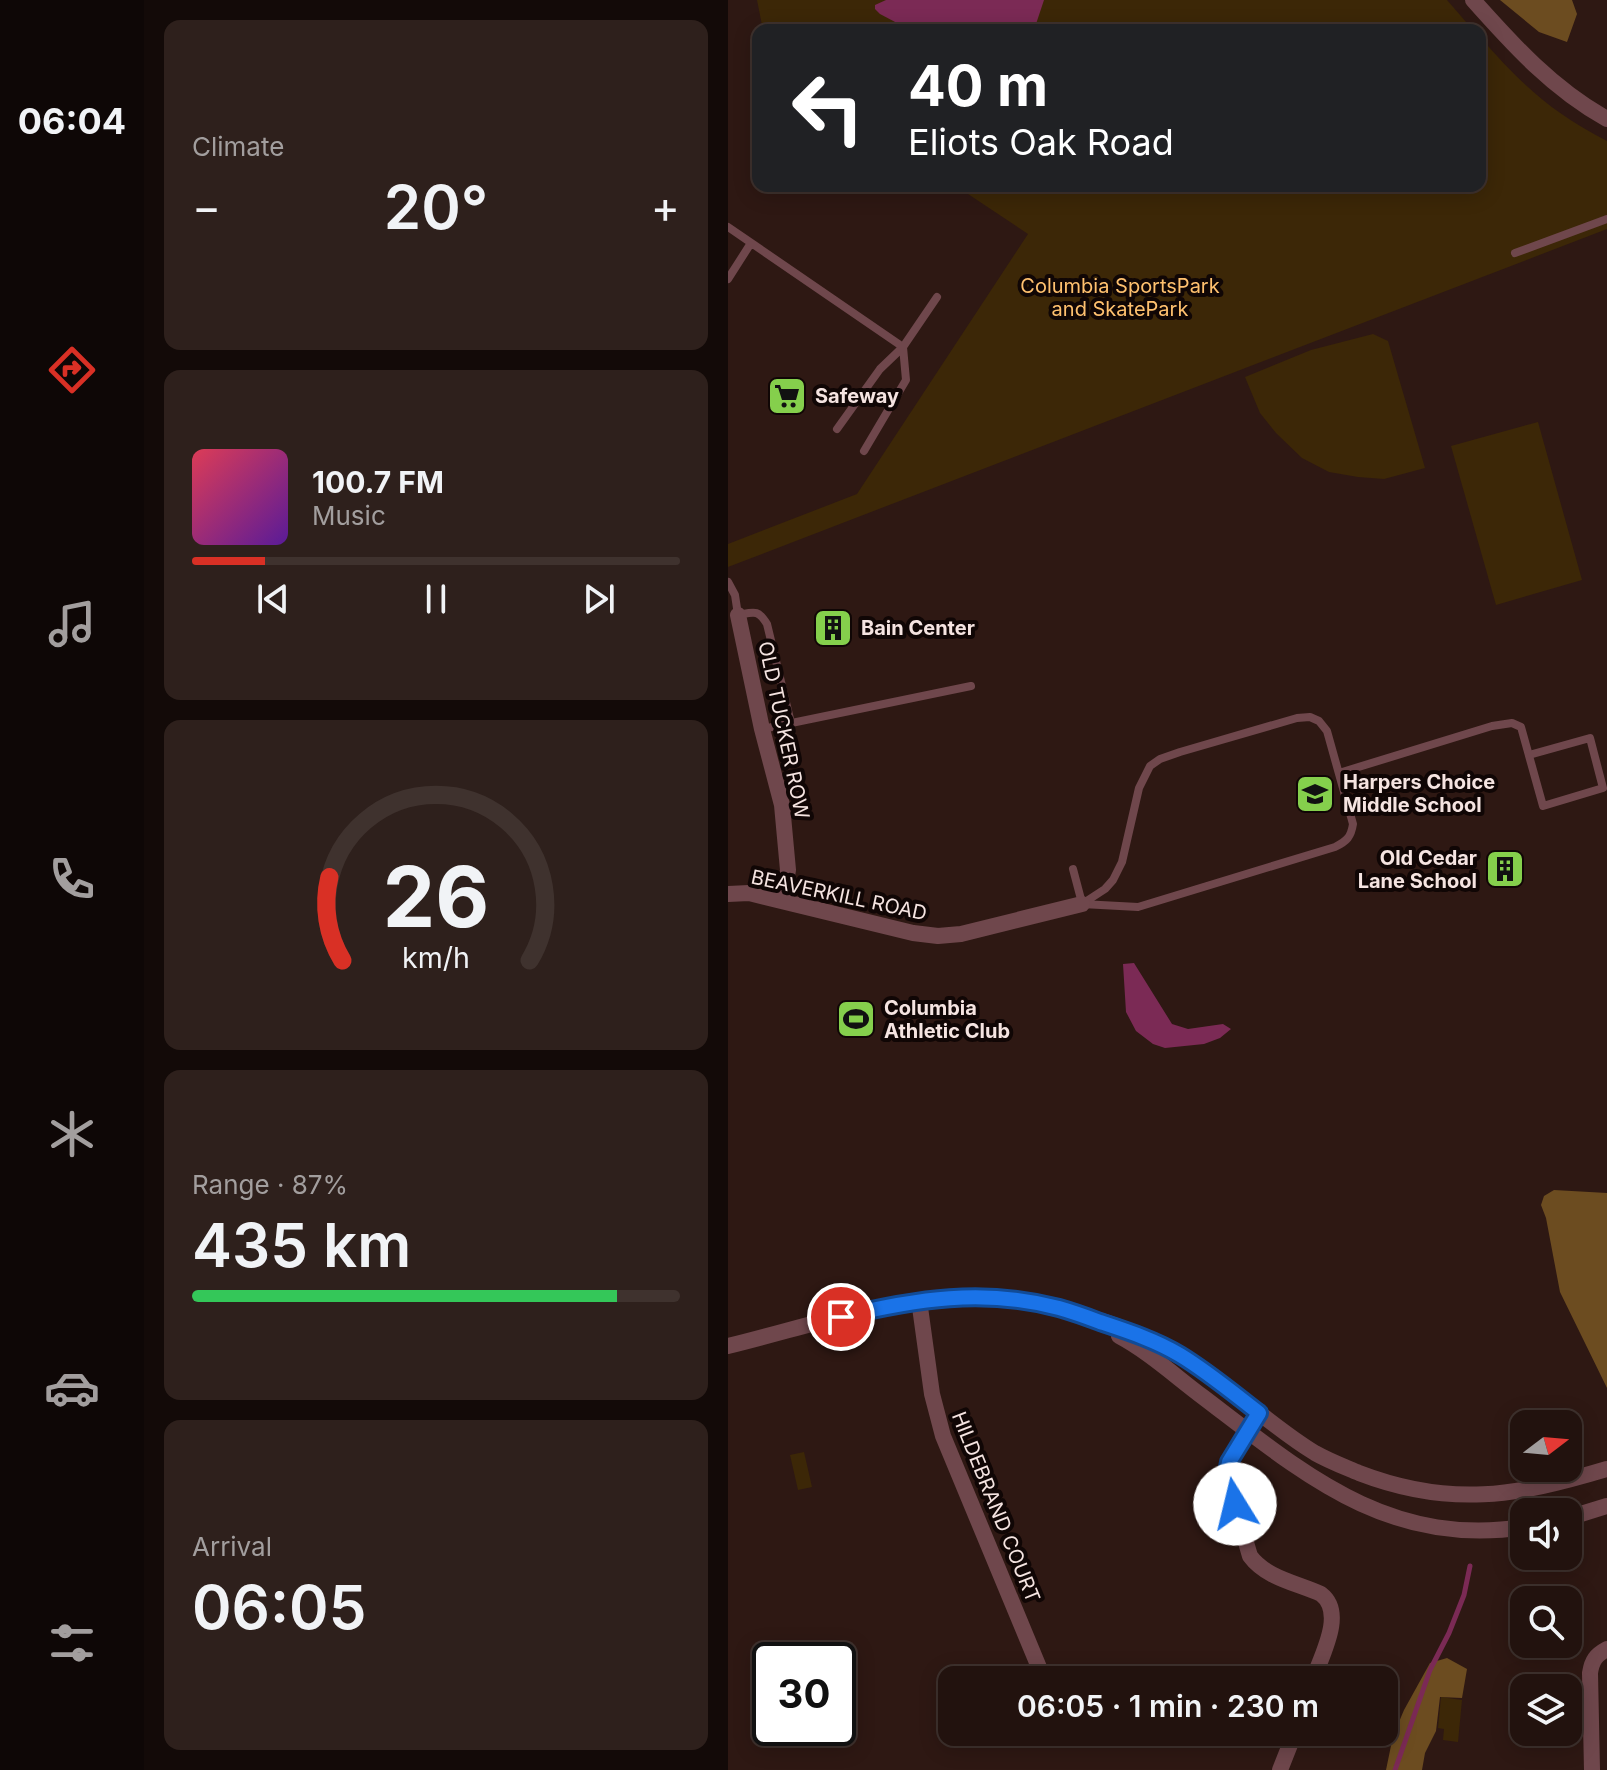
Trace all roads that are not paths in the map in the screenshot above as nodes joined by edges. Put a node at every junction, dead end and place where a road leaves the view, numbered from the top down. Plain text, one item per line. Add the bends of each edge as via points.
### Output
1 (1473, 0) edge
2 (1607, 119) edge
3 (1606, 221) edge
4 (728, 227) edge
5 (751, 243) junction
6 (1515, 253) dead end
7 (728, 279) edge
8 (937, 297) dead end
9 (903, 347) junction
10 (837, 429) dead end
11 (864, 451) dead end
12 (728, 582) edge
13 (738, 615) junction
14 (971, 686) dead end
15 (791, 723) junction
16 (762, 729) junction
17 (1529, 755) junction
18 (1339, 773) junction
19 (1073, 869) dead end
20 (728, 894) edge
21 (783, 900) junction
22 (1082, 904) junction
23 (919, 1300) junction
24 (1082, 1316) junction
25 (728, 1346) edge
26 (1259, 1413) junction
27 (1248, 1431) junction
28 (1607, 1469) edge
29 (1607, 1506) edge
30 (1582, 1514) edge
31 (1510, 1528) edge
32 (1607, 1649) edge
33 (1038, 1666) edge
34 (1318, 1666) edge
35 (1289, 1746) edge
36 (1280, 1770) edge
37 (1592, 1770) edge

1 - 2 street via 1526,59
3 - 6 lane
4 - 5 lane
5 - 7 lane
5 - 9 lane
8 - 9 lane
9 - 10 lane via 880,369
9 - 11 lane via 906,380
12 - 13 lane
13 - 15 lane via 755,612 767,624
13 - 16 street, OLD TUCKER ROW
14 - 15 lane
15 - 16 lane
16 - 21 street, OLD TUCKER ROW via 782,805 788,870
17 - 17 lane via 1543,806 1603,788 1590,738
17 - 18 lane via 1521,727 1512,723
18 - 22 lane via 1353,824 1347,841 1138,907
18 - 22 lane via 1327,731 1310,717 1160,759 1139,788 1113,880
19 - 22 lane
20 - 21 street, BEAVERKILL ROAD
21 - 22 street, BEAVERKILL ROAD via 938,936
23 - 24 street via 1004,1298
23 - 25 street
23 - 33 street, HILDEBRAND COURT via 943,1436
24 - 26 street via 1178,1353
24 - 27 street via 1130,1341
26 - 27 street
26 - 28 street via 1316,1454 1412,1490 1510,1493
27 - 31 street via 1339,1494 1394,1517 1446,1530
27 - 34 street via 1229,1462 1227,1478 1250,1556 1266,1572 1329,1600 1331,1627
29 - 30 street
32 - 37 street via 1591,1662
35 - 36 street

